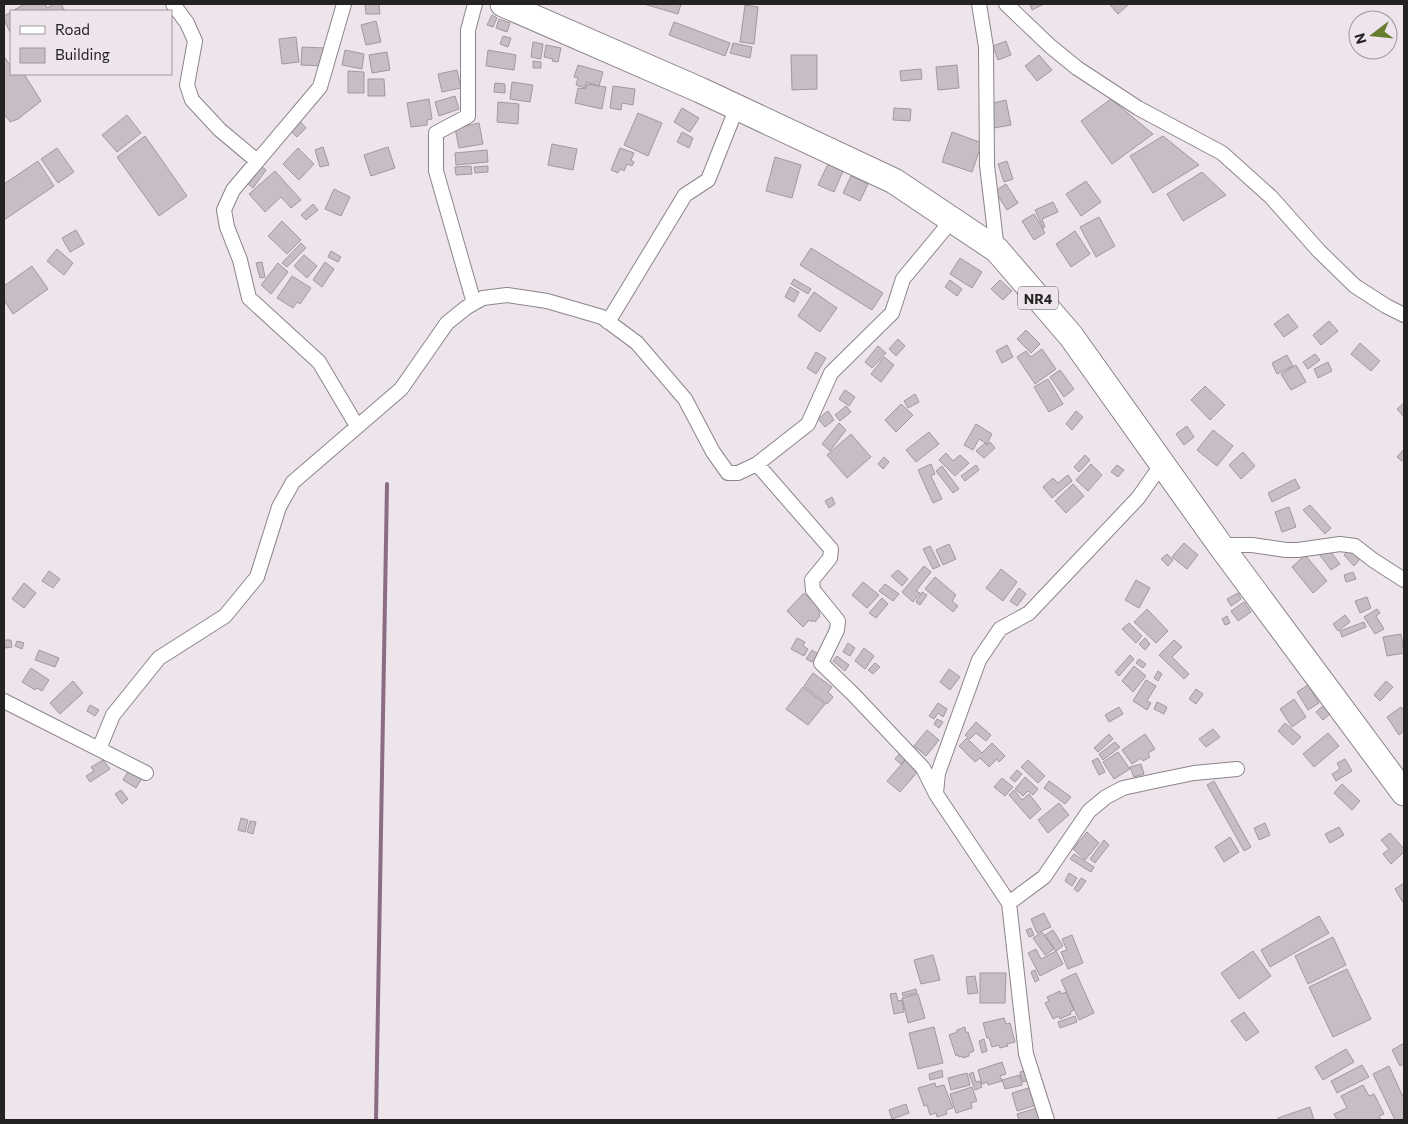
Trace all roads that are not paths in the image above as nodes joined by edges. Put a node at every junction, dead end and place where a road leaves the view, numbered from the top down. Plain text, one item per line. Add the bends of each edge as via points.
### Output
1 (173, 4) edge
2 (344, 4) edge
3 (474, 4) edge
4 (503, 4) edge
5 (979, 4) edge
6 (1006, 4) edge
7 (737, 108) junction
8 (257, 161) junction
9 (952, 220) junction
10 (997, 250) junction
11 (474, 303) junction
12 (1404, 315) edge
13 (608, 322) junction
14 (357, 426) junction
15 (757, 464) junction
16 (1162, 464) junction
17 (1220, 545) junction
18 (1404, 580) edge
19 (4, 700) edge
20 (99, 749) junction
21 (1237, 769) dead end
22 (146, 773) dead end
23 (1404, 793) edge
24 (936, 794) junction
25 (1009, 902) junction
26 (1047, 1120) edge

1 - 8 street via 195,41 187,85 192,100 220,130
2 - 8 street via 320,87
3 - 11 street via 468,30 468,116 436,133 436,171
4 - 7 highway, NR4
5 - 10 street via 986,47 987,165
6 - 12 street via 1077,68 1138,108 1222,153 1271,197 1355,286
7 - 9 highway, NR4 via 894,181
7 - 13 street via 708,180 685,195
8 - 14 street via 233,190 224,210 249,298 319,362
9 - 10 highway, NR4
9 - 15 street via 903,279 892,313 830,373 808,424
10 - 16 highway, NR4 via 1071,336
11 - 13 street via 483,298 507,295 548,300 602,317
11 - 14 street via 447,323 401,388
13 - 15 street via 636,344 686,399 713,452 728,473 738,473
14 - 20 street via 293,482 279,507 257,577 225,616 159,658 113,715
15 - 24 street via 831,549 830,558 812,580 813,590 838,621 821,663 923,768
16 - 17 highway, NR4
16 - 24 street via 1138,498 1029,613 1000,629 979,660 938,773
17 - 18 street via 1286,550 1340,544 1355,546
17 - 23 highway, NR4
19 - 20 street
20 - 22 street
21 - 25 street via 1194,772 1155,780 1123,788 1106,797 1089,811 1044,877
24 - 25 street
25 - 26 street via 1026,1054

